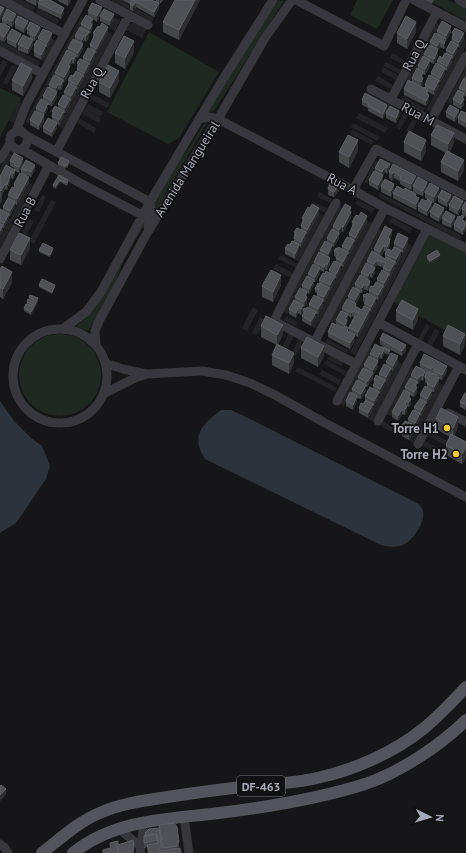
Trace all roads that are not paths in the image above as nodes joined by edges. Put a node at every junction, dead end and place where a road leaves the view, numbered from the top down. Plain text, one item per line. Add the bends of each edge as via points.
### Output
1 (2, 0) edge
2 (83, 0) edge
3 (100, 0) edge
4 (273, 0) edge
5 (292, 0) edge
6 (296, 0) edge
7 (406, 0) edge
8 (414, 0) edge
9 (459, 0) edge
10 (466, 4) edge
11 (437, 12) junction
12 (129, 15) junction
13 (148, 25) dead end
14 (466, 27) edge
15 (255, 28) junction
16 (64, 34) junction
17 (265, 38) junction
18 (0, 51) edge
19 (466, 56) edge
20 (43, 74) junction
21 (371, 89) dead end
22 (390, 99) junction
23 (218, 118) junction
24 (199, 119) junction
25 (431, 120) junction
26 (16, 131) junction
27 (27, 136) junction
28 (466, 139) edge
29 (10, 144) junction
30 (22, 149) junction
31 (56, 152) junction
32 (0, 159) edge
33 (49, 165) junction
34 (82, 165) junction
35 (80, 183) junction
36 (353, 190) junction
37 (466, 196) edge
38 (150, 202) junction
39 (336, 203) dead end
40 (385, 208) junction
41 (142, 215) junction
42 (427, 229) junction
43 (146, 235) junction
44 (466, 248) edge
45 (0, 259) edge
46 (378, 322) junction
47 (64, 328) junction
48 (315, 341) junction
49 (96, 344) junction
50 (418, 344) junction
51 (106, 363) junction
52 (356, 364) junction
53 (462, 368) edge
54 (147, 374) junction
55 (103, 394) junction
56 (337, 401) dead end
57 (438, 408) junction
58 (378, 421) dead end
59 (466, 422) edge
60 (418, 444) dead end
61 (466, 497) edge
62 (466, 687) edge
63 (466, 720) edge
64 (184, 817) junction
65 (144, 822) junction
66 (118, 828) junction
67 (62, 836) junction
68 (0, 844) edge
69 (141, 850) edge
70 (75, 851) edge
71 (8, 853) edge
72 (42, 853) edge
73 (189, 853) edge

1 - 16 street
2 - 16 street
3 - 12 street
4 - 15 street, Avenida Mangueiral
5 - 17 street, Avenida Mangueiral
6 - 7 street via 384,46
8 - 11 street
9 - 10 street
11 - 14 street
11 - 22 street, Rua Q
12 - 13 street
12 - 31 street, Rua Q
15 - 17 street via 256,35
15 - 24 street, Avenida Mangueiral
16 - 20 street
17 - 23 street, Avenida Mangueiral
18 - 20 street
19 - 25 street
20 - 26 street
21 - 22 street, Rua M
22 - 25 street, Rua M
23 - 24 street
23 - 36 street, Rua A
23 - 43 street, Avenida Mangueiral
24 - 38 street, Avenida Mangueiral
25 - 28 street, Rua M
26 - 27 street via 21,131
26 - 29 street via 9,139
27 - 30 street via 28,141
27 - 31 street
29 - 30 street
29 - 32 street
30 - 33 street
31 - 34 street
33 - 35 street
33 - 45 street, Rua B
34 - 35 street via 77,177
34 - 38 street
35 - 41 street
36 - 37 street via 376,149
36 - 40 street, Rua A
38 - 41 street, Avenida Mangueiral
38 - 43 street via 151,216
39 - 48 street via 274,320
40 - 42 street, Rua A
40 - 48 street
41 - 47 street, Avenida Mangueiral via 101,292 86,312
42 - 44 street, Rua A
42 - 46 street
43 - 49 street, Avenida Mangueiral via 99,321 95,331
46 - 50 street
46 - 52 street
47 - 49 street via 87,336
47 - 55 street via 48,330 34,336 22,347 15,361 13,377 18,398 36,417 51,423 67,423 82,418 95,408
48 - 52 street
49 - 51 street
50 - 53 street
50 - 58 street
51 - 54 street
51 - 55 street via 107,379
52 - 56 street
53 - 57 street
54 - 55 street
54 - 61 street via 202,371 226,375 250,384
57 - 59 street
57 - 60 street
62 - 67 main road, DF-463 via 422,730 393,750 368,762 318,778 286,784 174,796 113,808 85,820
63 - 64 main road, DF-463 via 434,747 399,769 366,784 332,794 276,805
64 - 65 main road, DF-463
64 - 73 street
65 - 66 main road, DF-463
65 - 69 street
66 - 69 street
66 - 70 main road, DF-463 via 98,836
67 - 70 main road via 65,848
67 - 72 main road, DF-463
68 - 71 street

